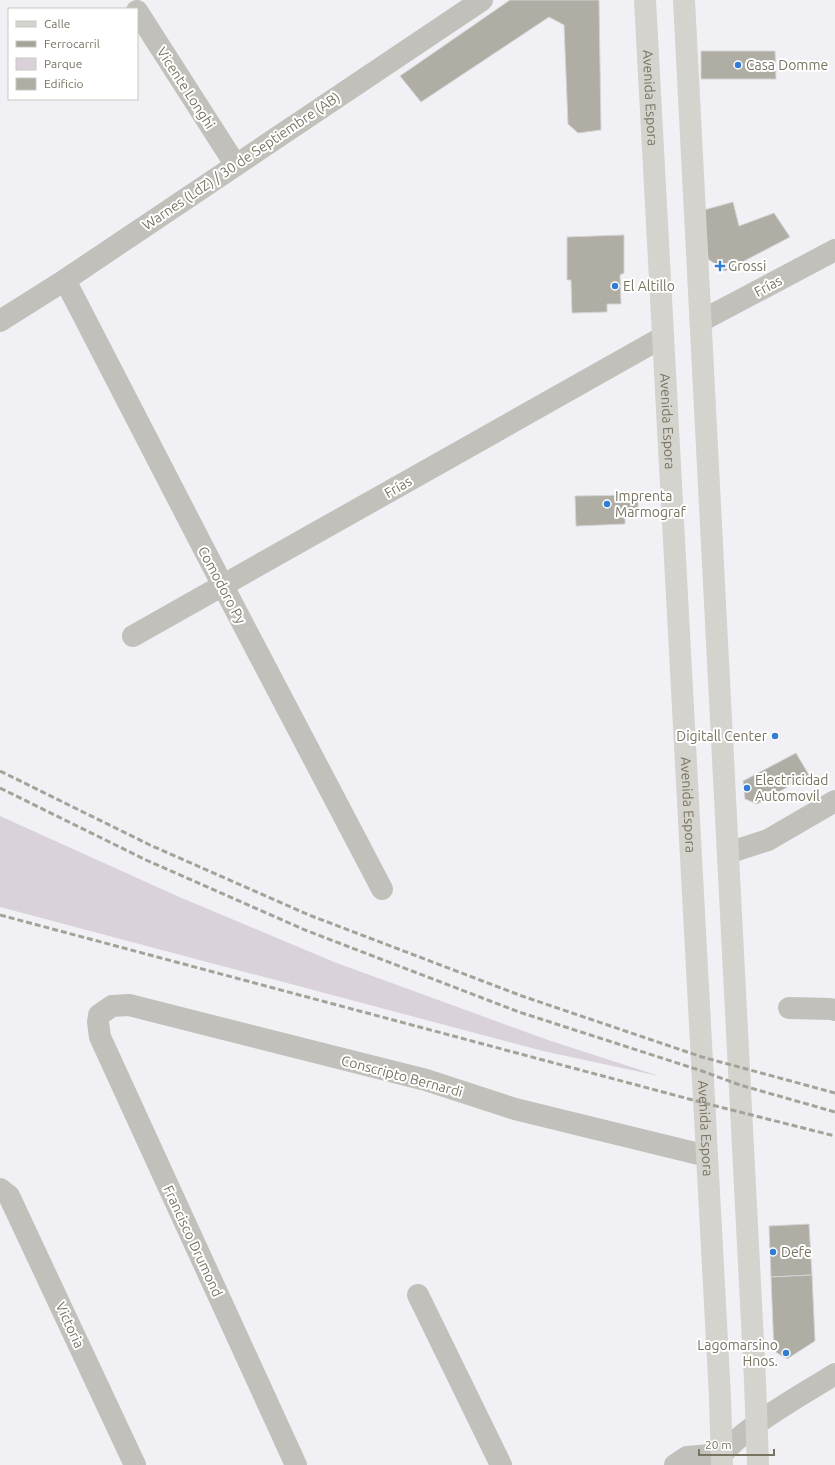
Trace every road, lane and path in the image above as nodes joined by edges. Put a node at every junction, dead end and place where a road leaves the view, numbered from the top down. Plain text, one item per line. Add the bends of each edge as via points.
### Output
1 (482, 0) edge
2 (645, 0) edge
3 (684, 0) edge
4 (138, 13) edge
5 (235, 164) junction
6 (835, 250) edge
7 (65, 280) junction
8 (2, 315) edge
9 (701, 321) junction
10 (663, 337) junction
11 (223, 586) junction
12 (133, 636) dead end
13 (835, 801) edge
14 (728, 853) junction
15 (382, 889) dead end
16 (789, 1008) dead end
17 (835, 1010) edge
18 (99, 1015) joint
19 (707, 1156) junction
20 (0, 1189) edge
21 (418, 1295) dead end
22 (835, 1374) edge
23 (757, 1423) junction
24 (719, 1461) edge
25 (135, 1465) edge
26 (296, 1465) edge
27 (501, 1465) edge
28 (676, 1465) edge
29 (758, 1465) edge

1 - 5 street, Warnes (LdZ) / 30 de Septiembre (AB)
2 - 10 main road, Avenida Espora
3 - 9 main road
4 - 5 street, Vicente Longhi
5 - 7 street, Warnes (LdZ) / 30 de Septiembre (AB)
6 - 9 street, Frías
7 - 8 street, Warnes (LdZ) / 30 de Septiembre (AB)
7 - 11 street, Comodoro Py
9 - 14 main road
10 - 11 street, Frías
10 - 19 main road, Avenida Espora
11 - 12 street, Frías
11 - 15 street, Comodoro Py
13 - 14 street via 768,840
14 - 23 main road
16 - 17 street
18 - 19 street, Conscripto Bernardi via 112,1006 129,1005 426,1080 515,1109
18 - 26 street, Francisco Drumond via 100,1037
19 - 24 main road, Avenida Espora via 720,1397
20 - 25 street, Victoria via 9,1196
21 - 27 street
22 - 23 street
23 - 24 street
23 - 29 main road
24 - 28 street via 687,1457

